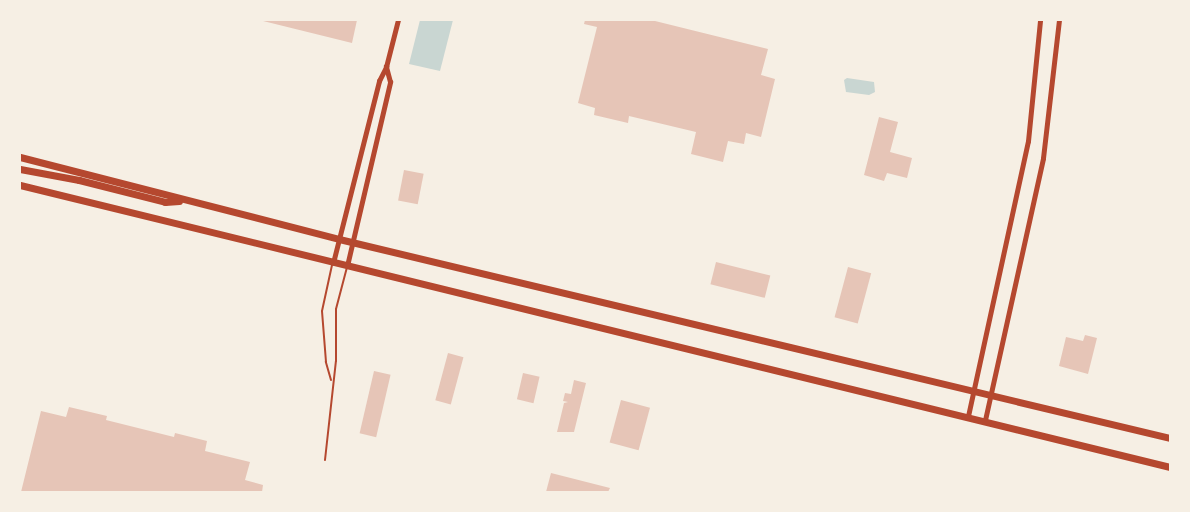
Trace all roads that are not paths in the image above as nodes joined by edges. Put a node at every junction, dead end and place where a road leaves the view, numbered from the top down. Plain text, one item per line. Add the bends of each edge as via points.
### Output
1 (398, 20) edge
2 (1040, 20) edge
3 (1059, 20) edge
4 (386, 67) junction
5 (20, 157) edge
6 (20, 169) edge
7 (20, 184) edge
8 (184, 200) junction
9 (339, 239) junction
10 (353, 242) junction
11 (333, 263) junction
12 (347, 266) junction
13 (332, 383) junction
14 (974, 390) junction
15 (990, 394) junction
16 (968, 416) junction
17 (985, 420) junction
18 (1170, 438) edge
19 (325, 460) dead end
20 (1170, 467) edge

1 - 4 street
2 - 14 street via 1028,141
3 - 15 street via 1040,177
4 - 9 street via 379,81
4 - 10 street via 390,82
5 - 8 main road
6 - 8 main road via 165,202
7 - 11 main road
8 - 9 main road
9 - 10 main road
9 - 11 street
10 - 12 street
10 - 14 main road
11 - 12 main road
11 - 13 lane via 322,311 326,362
12 - 13 lane via 336,309
12 - 16 main road
13 - 19 lane
14 - 15 main road
14 - 16 street
15 - 17 street
15 - 18 main road
16 - 17 main road
17 - 20 main road

